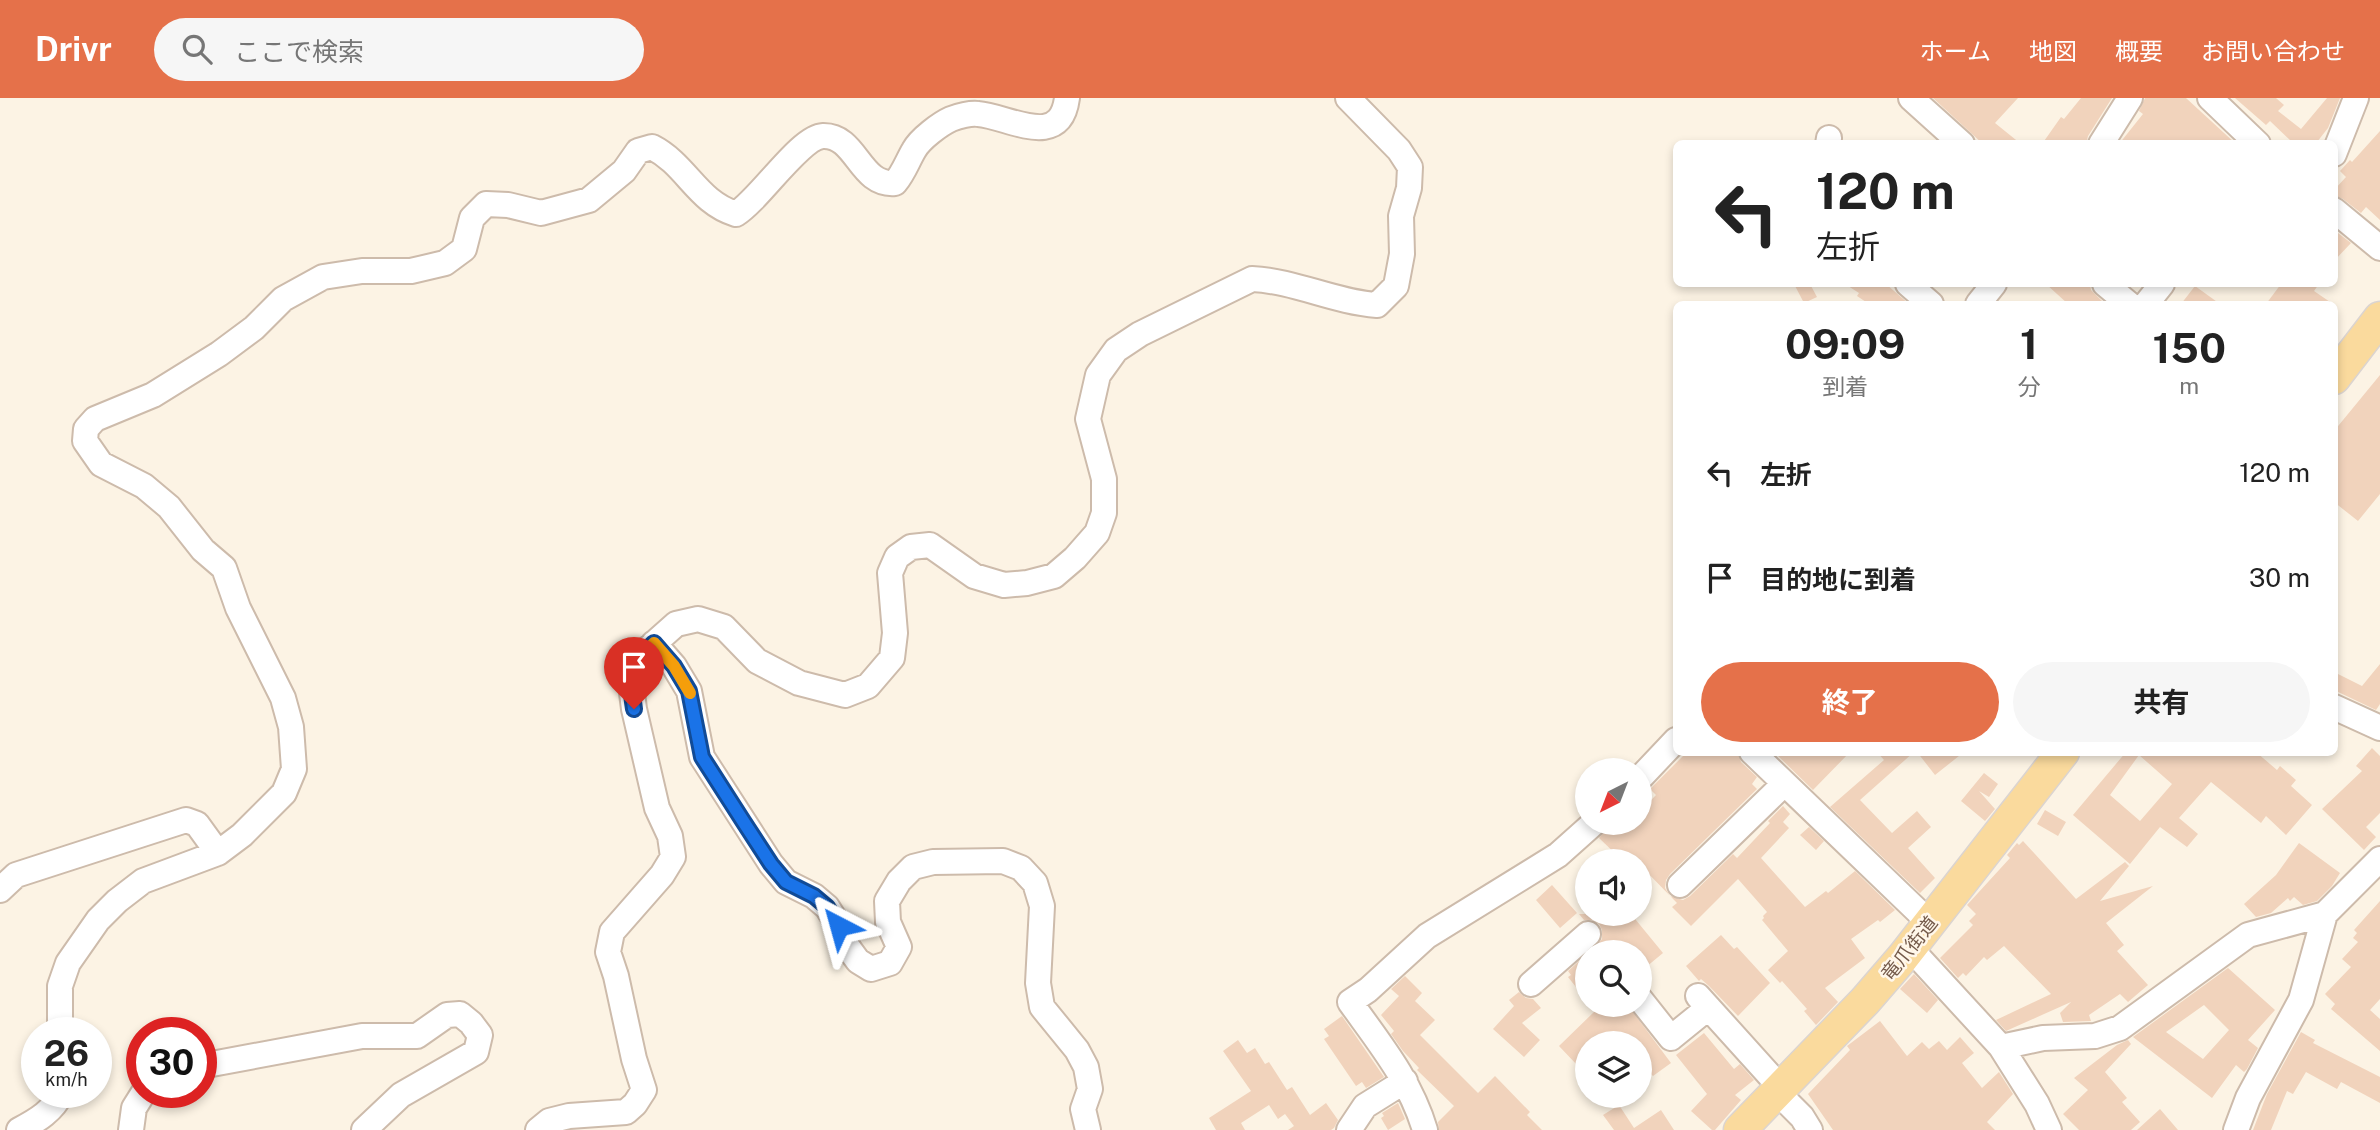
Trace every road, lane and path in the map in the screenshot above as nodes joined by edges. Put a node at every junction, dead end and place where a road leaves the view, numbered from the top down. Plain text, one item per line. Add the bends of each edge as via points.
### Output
1 (1068, 98) edge
2 (1348, 98) edge
3 (1911, 98) edge
4 (2130, 98) edge
5 (2210, 98) edge
6 (2356, 98) edge
7 (1958, 140) edge
8 (2104, 140) edge
9 (2254, 140) edge
10 (2338, 144) edge
11 (2338, 213) edge
12 (2380, 248) edge
13 (1911, 287) edge
14 (1992, 287) edge
15 (2109, 287) edge
16 (2160, 287) edge
17 (1928, 301) edge
18 (1980, 301) edge
19 (2125, 301) edge
20 (2148, 301) edge
21 (2380, 318) edge
22 (2338, 373) edge
23 (654, 643) junction
24 (2338, 709) edge
25 (2380, 729) edge
26 (1673, 743) edge
27 (1756, 756) edge
28 (2060, 756) edge
29 (1652, 765) edge
30 (1784, 784) junction
31 (1580, 835) edge
32 (218, 853) junction
33 (2380, 859) edge
34 (1680, 885) dead end
35 (0, 890) edge
36 (2325, 914) junction
37 (1930, 923) junction
38 (1590, 937) edge
39 (1910, 948) junction
40 (1531, 984) dead end
41 (1652, 1014) edge
42 (60, 1017) edge
43 (2001, 1047) junction
44 (217, 1063) edge
45 (1405, 1081) junction
46 (1780, 1091) junction
47 (52, 1108) edge
48 (134, 1108) edge
49 (19, 1130) edge
50 (131, 1130) edge
51 (364, 1130) edge
52 (538, 1130) edge
53 (1088, 1130) edge
54 (1349, 1130) edge
55 (1425, 1130) edge
56 (1740, 1130) edge
57 (1810, 1130) edge
58 (2049, 1130) edge
59 (2236, 1130) edge

1 - 32 street via 1061,116 1040,129 976,113 951,119 915,148 895,183 884,184 872,176 842,142 818,136 799,149 749,206 736,214 722,210 702,194 668,155 652,147 638,151 624,171 589,200 541,213 486,204 472,218 464,249 445,263 411,271 323,277 283,299 219,354 153,395 95,419 86,429 85,441 101,464 144,486 169,507 203,550 224,568 238,608 283,698 294,769 284,793
2 - 23 street via 1410,167 1395,286 1377,305 1252,279 1139,334 1116,350 1098,375 1088,419 1104,479 1104,513 1097,533 1054,576 1004,584 974,576 930,544 911,547 897,557 890,573 895,633 892,658 868,687 845,695 799,683 757,662 724,627 698,619 676,624
3 - 7 street
4 - 8 street
5 - 9 street
6 - 10 street
11 - 12 street
13 - 17 street
14 - 18 street
15 - 19 street
16 - 20 street
21 - 22 main road
23 - 52 street via 640,656 630,677 640,741 673,857 612,932 608,952 644,1090 626,1112 569,1116 549,1121
23 - 53 street via 689,691 702,757 771,864 786,882 827,907 858,961 871,969 890,963 895,955 899,947 888,922 887,901 914,867 933,862 1003,861 1021,868 1035,883 1042,906 1038,983 1042,1007 1086,1067 1090,1089 1083,1109
24 - 25 street
26 - 29 street
27 - 30 street
28 - 37 main road, 竜爪街道
30 - 34 street
30 - 37 street
31 - 45 street via 1558,855 1427,936 1350,1002
32 - 35 street via 197,824 186,820 16,875
32 - 42 street via 143,881 98,920 68,963 60,985
33 - 36 street
36 - 43 street via 2248,935 2120,1028 2095,1036 2043,1038
36 - 59 street via 2301,1000 2248,1098
37 - 39 main road, 竜爪街道
38 - 40 street
39 - 43 street
39 - 46 main road, 竜爪街道
41 - 46 street via 1671,1038 1703,1002
43 - 58 street
44 - 51 street via 362,1036 417,1036 447,1016 460,1014 471,1023 480,1035 476,1052 401,1095
45 - 54 street via 1365,1106
45 - 55 street
46 - 56 main road, 竜爪街道
46 - 57 street
47 - 49 street
48 - 50 street

